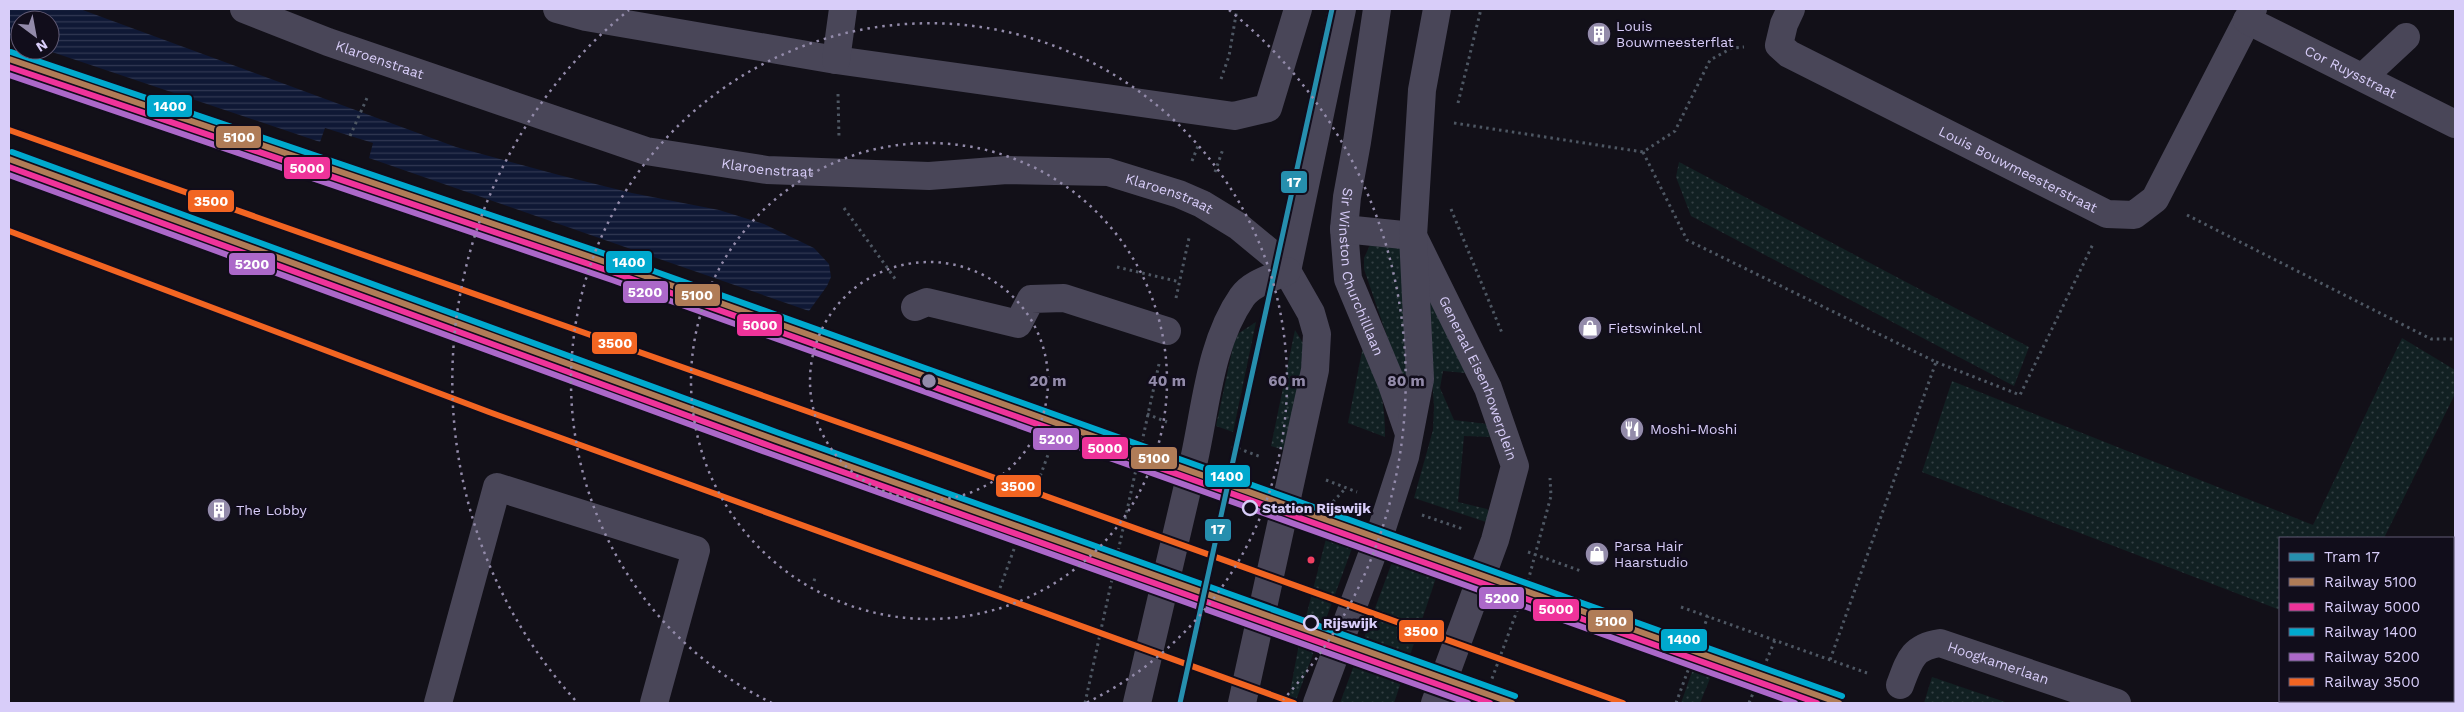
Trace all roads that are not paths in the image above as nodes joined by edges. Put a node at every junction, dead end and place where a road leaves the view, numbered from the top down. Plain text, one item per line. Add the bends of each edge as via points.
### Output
1 (244, 9) edge
2 (557, 9) edge
3 (843, 9) edge
4 (1298, 9) edge
5 (1342, 9) edge
6 (1377, 9) edge
7 (1437, 9) edge
8 (1791, 9) edge
9 (2250, 15) edge
10 (2406, 37) dead end
11 (836, 60) junction
12 (2363, 77) junction
13 (2455, 124) edge
14 (1344, 229) junction
15 (1413, 236) junction
16 (1287, 271) junction
17 (915, 307) road end
18 (1167, 332) road end
19 (1408, 433) junction
20 (1900, 685) road end
21 (438, 703) edge
22 (654, 703) edge
23 (1137, 703) edge
24 (1242, 703) edge
25 (1317, 703) edge
26 (1435, 703) edge
27 (2117, 703) edge

1 - 16 street, Klaroenstraat via 328,42 646,151 767,170 928,176 1007,170 1108,172 1202,204 1238,226 1278,259
2 - 11 street
3 - 11 street
4 - 11 street via 1268,108 1234,116
5 - 16 street
6 - 14 street, Sir Winston Churchilllaan
7 - 15 street via 1422,90
8 - 9 street, Louis Bouwmeesterstraat via 1780,45 1789,54 2108,214 2134,215 2155,199
9 - 12 street, Cor Ruysstraat
10 - 12 street
12 - 13 street, Cor Ruysstraat
14 - 15 street
14 - 19 street, Sir Winston Churchilllaan via 1348,279 1391,382
15 - 19 street via 1420,379
15 - 26 street, Generaal Eisenhowerplein via 1488,388 1514,466 1495,540
16 - 23 street via 1257,284 1243,295 1229,318 1213,365 1194,461
16 - 24 street via 1311,313 1317,334 1315,370
17 - 18 street via 927,302 1018,324 1031,299 1064,298
19 - 25 street via 1405,457 1382,528
20 - 27 street, Hoogkamerlaan via 1913,654 1940,643
21 - 22 street via 497,487 696,550

